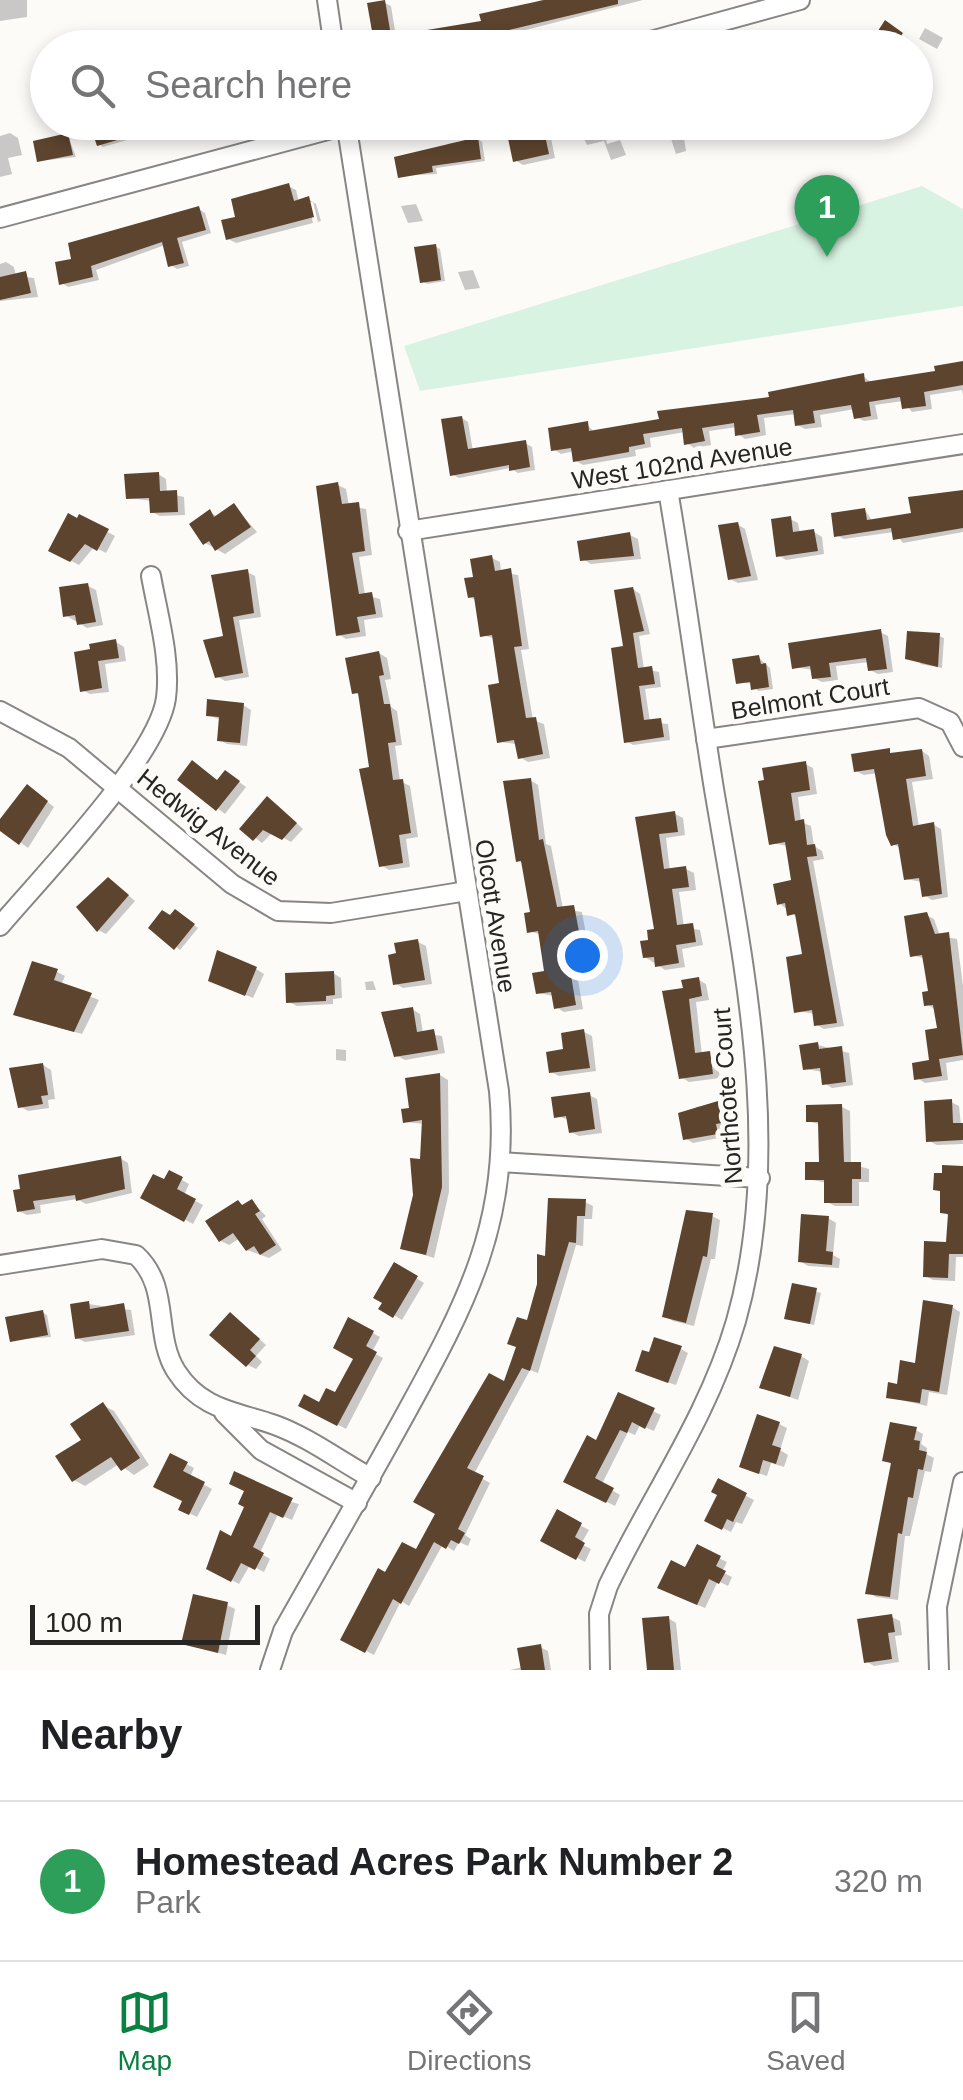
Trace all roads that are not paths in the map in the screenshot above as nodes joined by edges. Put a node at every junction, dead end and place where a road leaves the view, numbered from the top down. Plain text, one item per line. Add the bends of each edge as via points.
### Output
1 (327, 0) edge
2 (800, 0) edge
3 (331, 30) edge
4 (691, 30) edge
5 (287, 140) edge
6 (351, 140) edge
7 (0, 218) edge
8 (963, 444) edge
9 (668, 490) junction
10 (408, 531) junction
11 (151, 576) dead end
12 (0, 711) edge
13 (706, 739) junction
14 (963, 747) edge
15 (116, 786) junction
16 (467, 891) junction
17 (0, 926) edge
18 (500, 1162) junction
19 (760, 1178) junction
20 (0, 1265) edge
21 (224, 1412) junction
22 (371, 1478) junction
23 (963, 1482) edge
24 (357, 1503) junction
25 (270, 1670) edge
26 (600, 1670) edge
27 (939, 1670) edge

1 - 3 street
2 - 4 street
5 - 7 street
6 - 10 street, Olcott Avenue
8 - 9 street, West 102nd Avenue
9 - 10 street, West 102nd Avenue
9 - 13 street, Northcote Court
10 - 16 street, Olcott Avenue
11 - 15 street via 166,702 152,742
12 - 15 street, Hedwig Avenue via 69,748
13 - 14 street, Belmont Court via 919,708 950,722
13 - 19 street, Northcote Court via 738,936
15 - 16 street, Hedwig Avenue via 232,884 278,911 331,913
15 - 17 street
16 - 18 street, Olcott Avenue via 499,1091
18 - 19 street
18 - 22 street, Olcott Avenue via 492,1223 471,1290
19 - 26 street, Northcote Court via 736,1321 697,1424 608,1586 599,1614
20 - 21 street via 102,1250 136,1256 157,1284 177,1373
21 - 22 street via 277,1426
21 - 24 street via 261,1450
22 - 24 street, Olcott Avenue
23 - 27 street via 937,1607
24 - 25 street, Olcott Avenue via 275,1647

